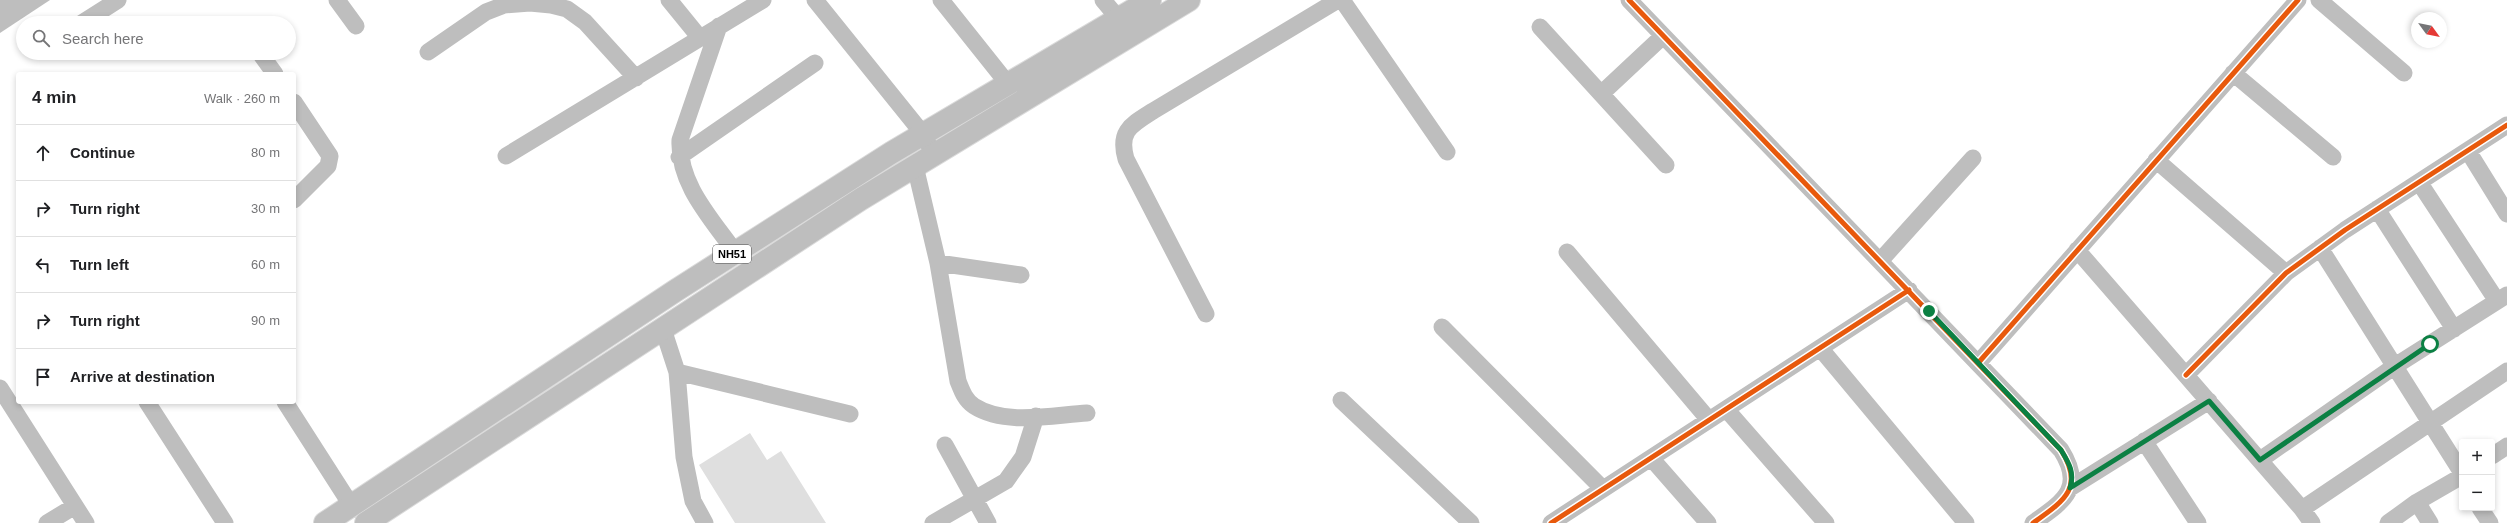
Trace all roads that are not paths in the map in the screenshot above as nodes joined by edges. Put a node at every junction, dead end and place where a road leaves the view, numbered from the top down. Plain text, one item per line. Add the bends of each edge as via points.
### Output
1 (118, 0) edge
2 (337, 0) edge
3 (669, 0) edge
4 (763, 0) edge
5 (815, 0) edge
6 (941, 0) edge
7 (1103, 0) edge
8 (1150, 0) edge
9 (1189, 0) edge
10 (1338, 0) edge
11 (1342, 0) edge
12 (1629, 0) edge
13 (2298, 0) edge
14 (2319, 0) edge
15 (93, 16) edge
16 (1118, 18) junction
17 (356, 26) dead end
18 (720, 26) junction
19 (1540, 26) dead end
20 (1663, 36) junction
21 (700, 38) junction
22 (428, 52) dead end
23 (265, 60) edge
24 (815, 63) dead end
25 (274, 72) edge
26 (2233, 73) junction
27 (2404, 74) dead end
28 (636, 78) junction
29 (1008, 84) junction
30 (1601, 94) junction
31 (296, 105) edge
32 (2507, 125) edge
33 (923, 134) junction
34 (2468, 151) junction
35 (1447, 152) dead end
36 (934, 155) junction
37 (506, 156) dead end
38 (679, 157) junction
39 (2333, 157) dead end
40 (1973, 158) dead end
41 (2156, 160) junction
42 (1666, 165) dead end
43 (915, 166) junction
44 (2419, 182) junction
45 (296, 198) edge
46 (2377, 209) junction
47 (2507, 214) edge
48 (2320, 248) junction
49 (2077, 250) junction
50 (735, 252) junction
51 (1567, 252) dead end
52 (1880, 261) junction
53 (938, 263) junction
54 (2286, 272) junction
55 (1021, 275) dead end
56 (1909, 290) junction
57 (2502, 298) edge
58 (1206, 314) dead end
59 (1442, 326) dead end
60 (663, 329) junction
61 (2454, 329) junction
62 (1820, 348) junction
63 (1978, 362) junction
64 (2395, 366) junction
65 (2507, 371) edge
66 (677, 372) junction
67 (2186, 375) junction
68 (0, 388) edge
69 (1341, 400) dead end
70 (2209, 401) junction
71 (148, 404) edge
72 (286, 404) edge
73 (1726, 409) junction
74 (1087, 413) dead end
75 (850, 414) dead end
76 (1036, 416) junction
77 (1709, 420) junction
78 (2430, 422) junction
79 (2144, 441) junction
80 (945, 445) dead end
81 (2507, 446) edge
82 (2495, 454) edge
83 (1651, 458) junction
84 (2260, 460) junction
85 (2460, 475) edge
86 (2459, 477) edge
87 (2070, 488) junction
88 (1603, 489) junction
89 (975, 499) junction
90 (2417, 502) junction
91 (352, 505) junction
92 (75, 506) junction
93 (2302, 509) junction
94 (2482, 511) edge
95 (2053, 517) edge
96 (1558, 521) edge
97 (47, 523) edge
98 (86, 523) edge
99 (225, 523) edge
100 (325, 523) edge
101 (366, 523) edge
102 (705, 523) edge
103 (933, 523) edge
104 (988, 523) edge
105 (1471, 523) edge
106 (1708, 523) edge
107 (1826, 523) edge
108 (1966, 523) edge
109 (2033, 523) edge
110 (2198, 523) edge
111 (2312, 523) edge
112 (2388, 523) edge
113 (2430, 523) edge
114 (2490, 523) edge

1 - 15 street
2 - 17 street
3 - 21 street
4 - 18 street
5 - 33 street
6 - 29 street
7 - 16 street
8 - 16 highway, NH51
9 - 36 highway, NH51
10 - 58 street via 1132,124 1124,135 1122,146 1126,159
11 - 35 street
12 - 20 street
13 - 26 street
14 - 27 street
16 - 29 highway, NH51
18 - 21 street
18 - 38 street via 680,140
19 - 30 street
20 - 30 street
20 - 52 street
21 - 28 street
22 - 28 street via 486,12 504,5 551,5 567,9 586,22
23 - 25 street
24 - 38 street
26 - 39 street
26 - 41 street
28 - 37 street
29 - 33 highway, NH51
30 - 42 street
31 - 45 street via 330,156 328,166
32 - 34 street
33 - 36 street
33 - 50 highway, NH51
34 - 44 street
34 - 47 street
36 - 43 highway, NH51
38 - 50 street via 686,178
40 - 52 street
41 - 49 street
41 - 54 street
43 - 53 street
43 - 60 highway, NH51
44 - 46 street
44 - 57 street
46 - 48 street
46 - 61 street
48 - 54 street
48 - 64 street
49 - 63 street
49 - 67 street
50 - 91 highway, NH51
51 - 77 street
52 - 56 street
53 - 55 street
53 - 76 street via 958,381 964,396 973,406 990,414 1007,417
54 - 67 street
56 - 62 street
56 - 63 street
57 - 61 street
59 - 88 street
60 - 66 street
60 - 101 highway, NH51
61 - 64 street
62 - 73 street
62 - 108 street
63 - 87 street via 2061,450 2074,477
64 - 78 street
64 - 84 street
65 - 78 street
66 - 75 street
66 - 102 street via 684,457 693,501
67 - 70 street
68 - 92 street
69 - 105 street
70 - 79 street
70 - 84 street
71 - 99 street
72 - 91 street
73 - 77 street
73 - 107 street
74 - 76 street
76 - 89 street via 1017,468 1006,481
77 - 83 street
78 - 85 street
78 - 93 street
79 - 87 street
79 - 110 street
80 - 89 street
81 - 82 street
83 - 88 street
83 - 106 street
84 - 93 street
86 - 90 street
87 - 95 street
88 - 96 street
89 - 103 street
89 - 104 street
90 - 112 street
90 - 113 street
91 - 100 highway, NH51
92 - 97 street
92 - 98 street
93 - 111 street
94 - 114 street
95 - 109 street

